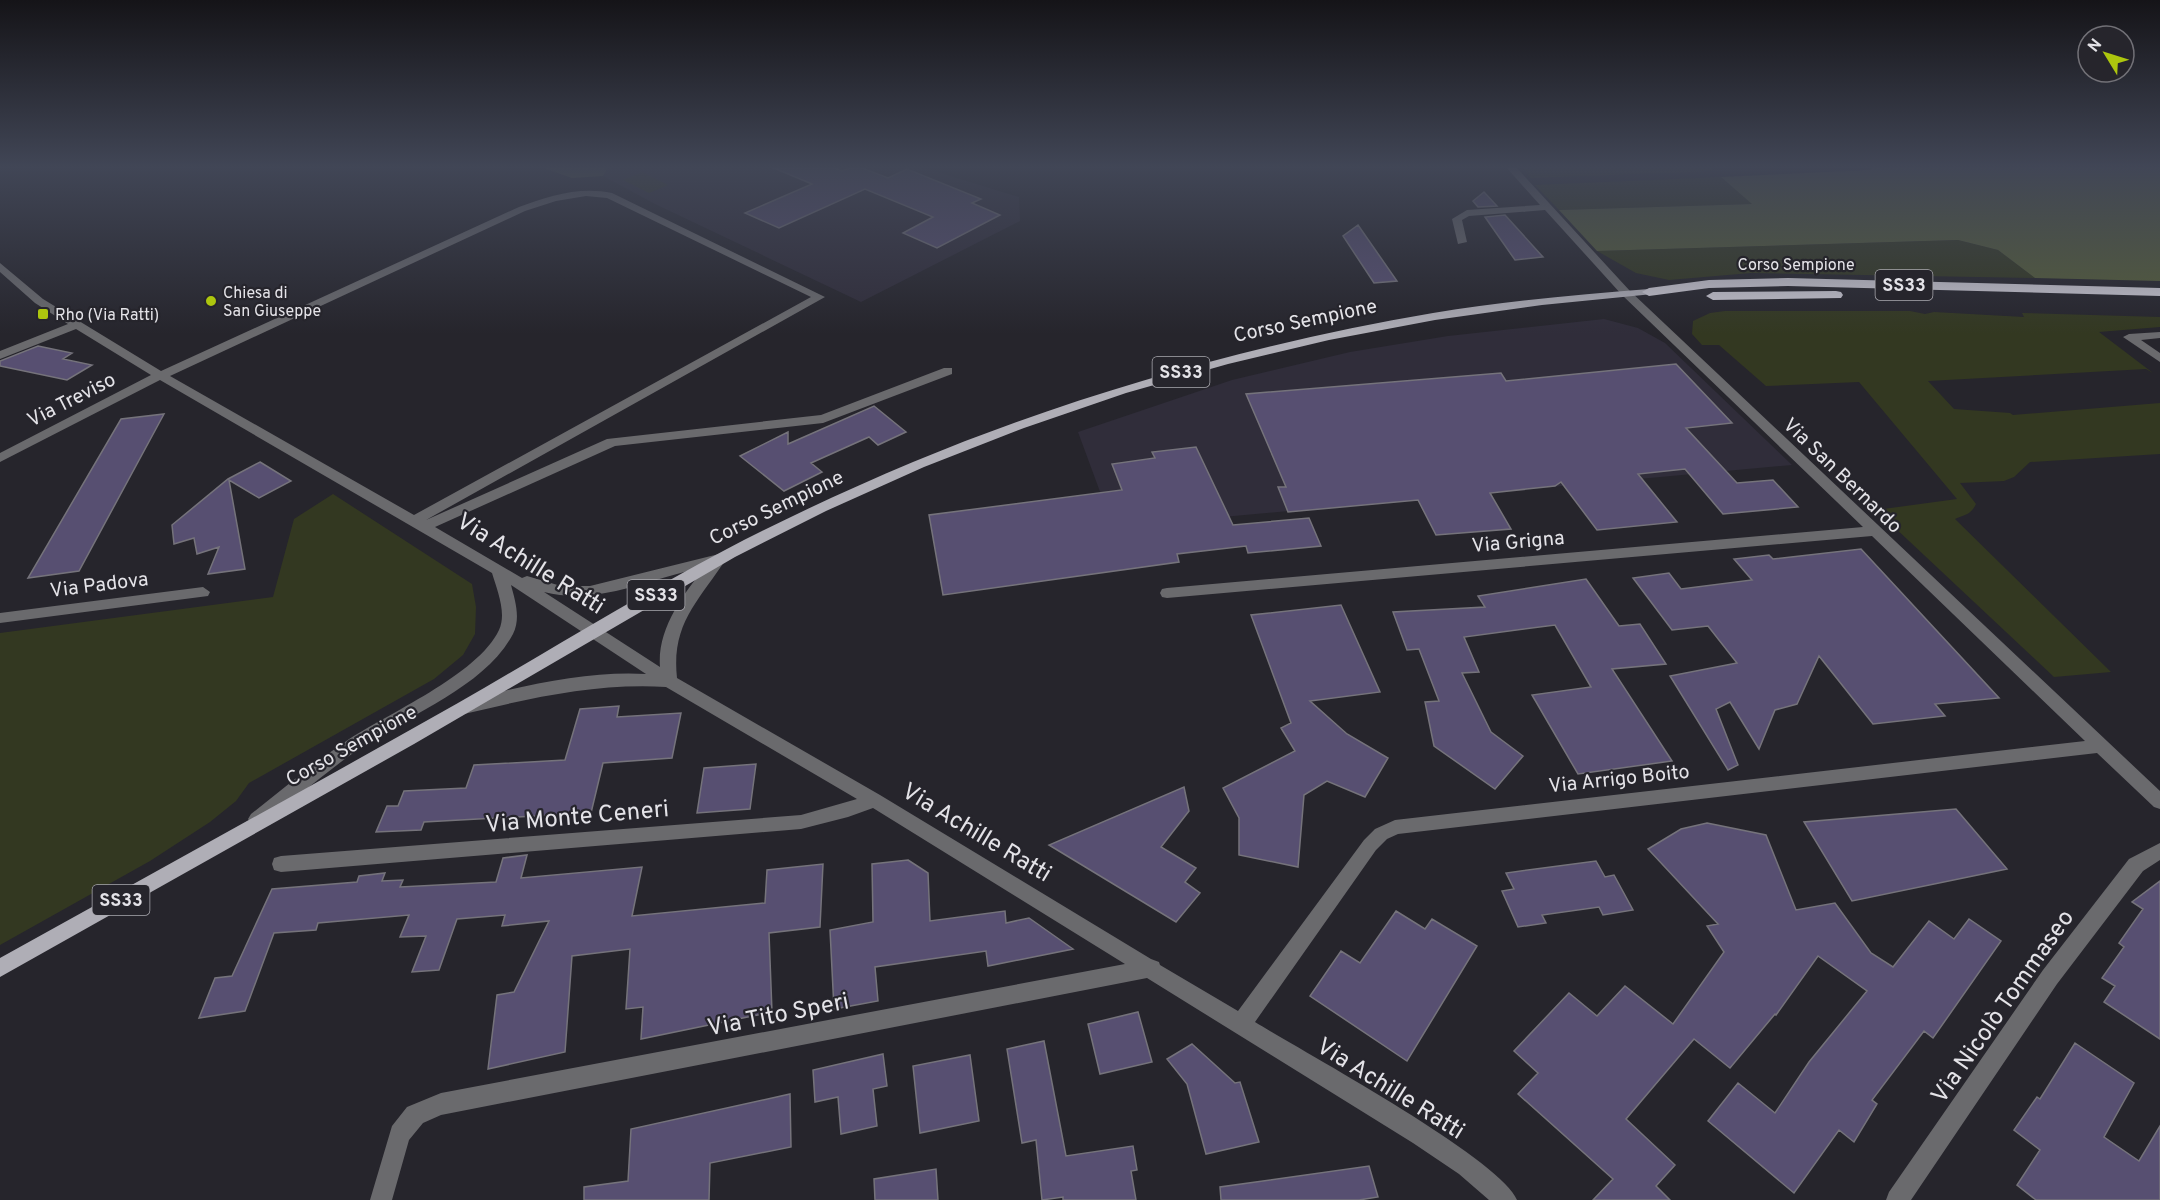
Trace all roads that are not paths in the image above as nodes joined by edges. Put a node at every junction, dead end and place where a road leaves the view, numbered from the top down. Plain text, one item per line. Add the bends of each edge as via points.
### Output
1 (494, 222) edge
2 (665, 222) edge
3 (1458, 222) edge
4 (1562, 222) edge
5 (1462, 242) dead end
6 (0, 266) edge
7 (6, 277) edge
8 (1649, 292) junction
9 (2160, 292) edge
10 (1626, 293) junction
11 (819, 297) joint
12 (2160, 303) edge
13 (76, 325) junction
14 (2160, 335) edge
15 (0, 355) edge
16 (2160, 358) edge
17 (948, 370) dead end
18 (161, 376) junction
19 (0, 458) edge
20 (418, 524) junction
21 (1873, 531) junction
22 (719, 559) junction
23 (499, 570) junction
24 (203, 592) dead end
25 (1167, 593) dead end
26 (0, 618) edge
27 (594, 632) junction
28 (669, 681) junction
29 (462, 708) junction
30 (2099, 746) junction
31 (874, 800) junction
32 (2160, 802) edge
33 (242, 831) junction
34 (2160, 851) edge
35 (281, 864) dead end
36 (0, 968) edge
37 (1152, 968) junction
38 (1240, 1025) junction
39 (381, 1200) edge
40 (1506, 1200) edge
41 (1897, 1200) edge

1 - 18 street, Via Treviso
2 - 11 street, Via Treviso
3 - 5 street
4 - 10 street, Via San Bernardo
6 - 7 street, Via Achille Ratti
7 - 13 street, Via Achille Ratti
8 - 9 highway, Corso Sempione / SS33 via 1709,284 1788,282
8 - 10 main road, Corso Sempione / SS33
8 - 12 highway, Corso Sempione / SS33
10 - 21 street, Via San Bernardo
10 - 22 main road, Corso Sempione / SS33 via 1449,313 1327,336 1150,380 921,465 824,506
11 - 20 street, Via Achille Ratti
13 - 15 street
13 - 18 street, Via Achille Ratti
14 - 16 street via 2129,337
17 - 20 street via 823,419 612,442
18 - 19 street, Via Treviso
18 - 20 street, Via Achille Ratti
20 - 23 street, Via Achille Ratti
21 - 25 street, Via Grigna
21 - 30 street, Via San Bernardo
22 - 23 street via 591,592 560,592
22 - 27 main road, Corso Sempione / SS33
22 - 28 street via 682,610 669,637
23 - 27 street, Via Achille Ratti
23 - 33 street via 509,619 507,631 490,656 456,682 362,739
24 - 26 street, Via Padova
27 - 28 street, Via Achille Ratti
27 - 29 main road, Corso Sempione / SS33
28 - 29 street via 646,678 574,685
28 - 31 street, Via Achille Ratti
29 - 33 main road, Corso Sempione / SS33
30 - 32 street, Via San Bernardo
30 - 38 street, Via Arrigo Boito via 1395,827 1370,844
31 - 35 street, Via Monte Ceneri via 801,822
31 - 37 street, Via Achille Ratti
33 - 36 main road, Corso Sempione / SS33
34 - 41 street, Via Nicolò Tommaseo via 2136,865 2050,977
37 - 38 street, Via Achille Ratti
37 - 39 street, Via Tito Speri via 441,1104 415,1115 400,1134
38 - 40 street, Via Achille Ratti via 1421,1135 1467,1166

